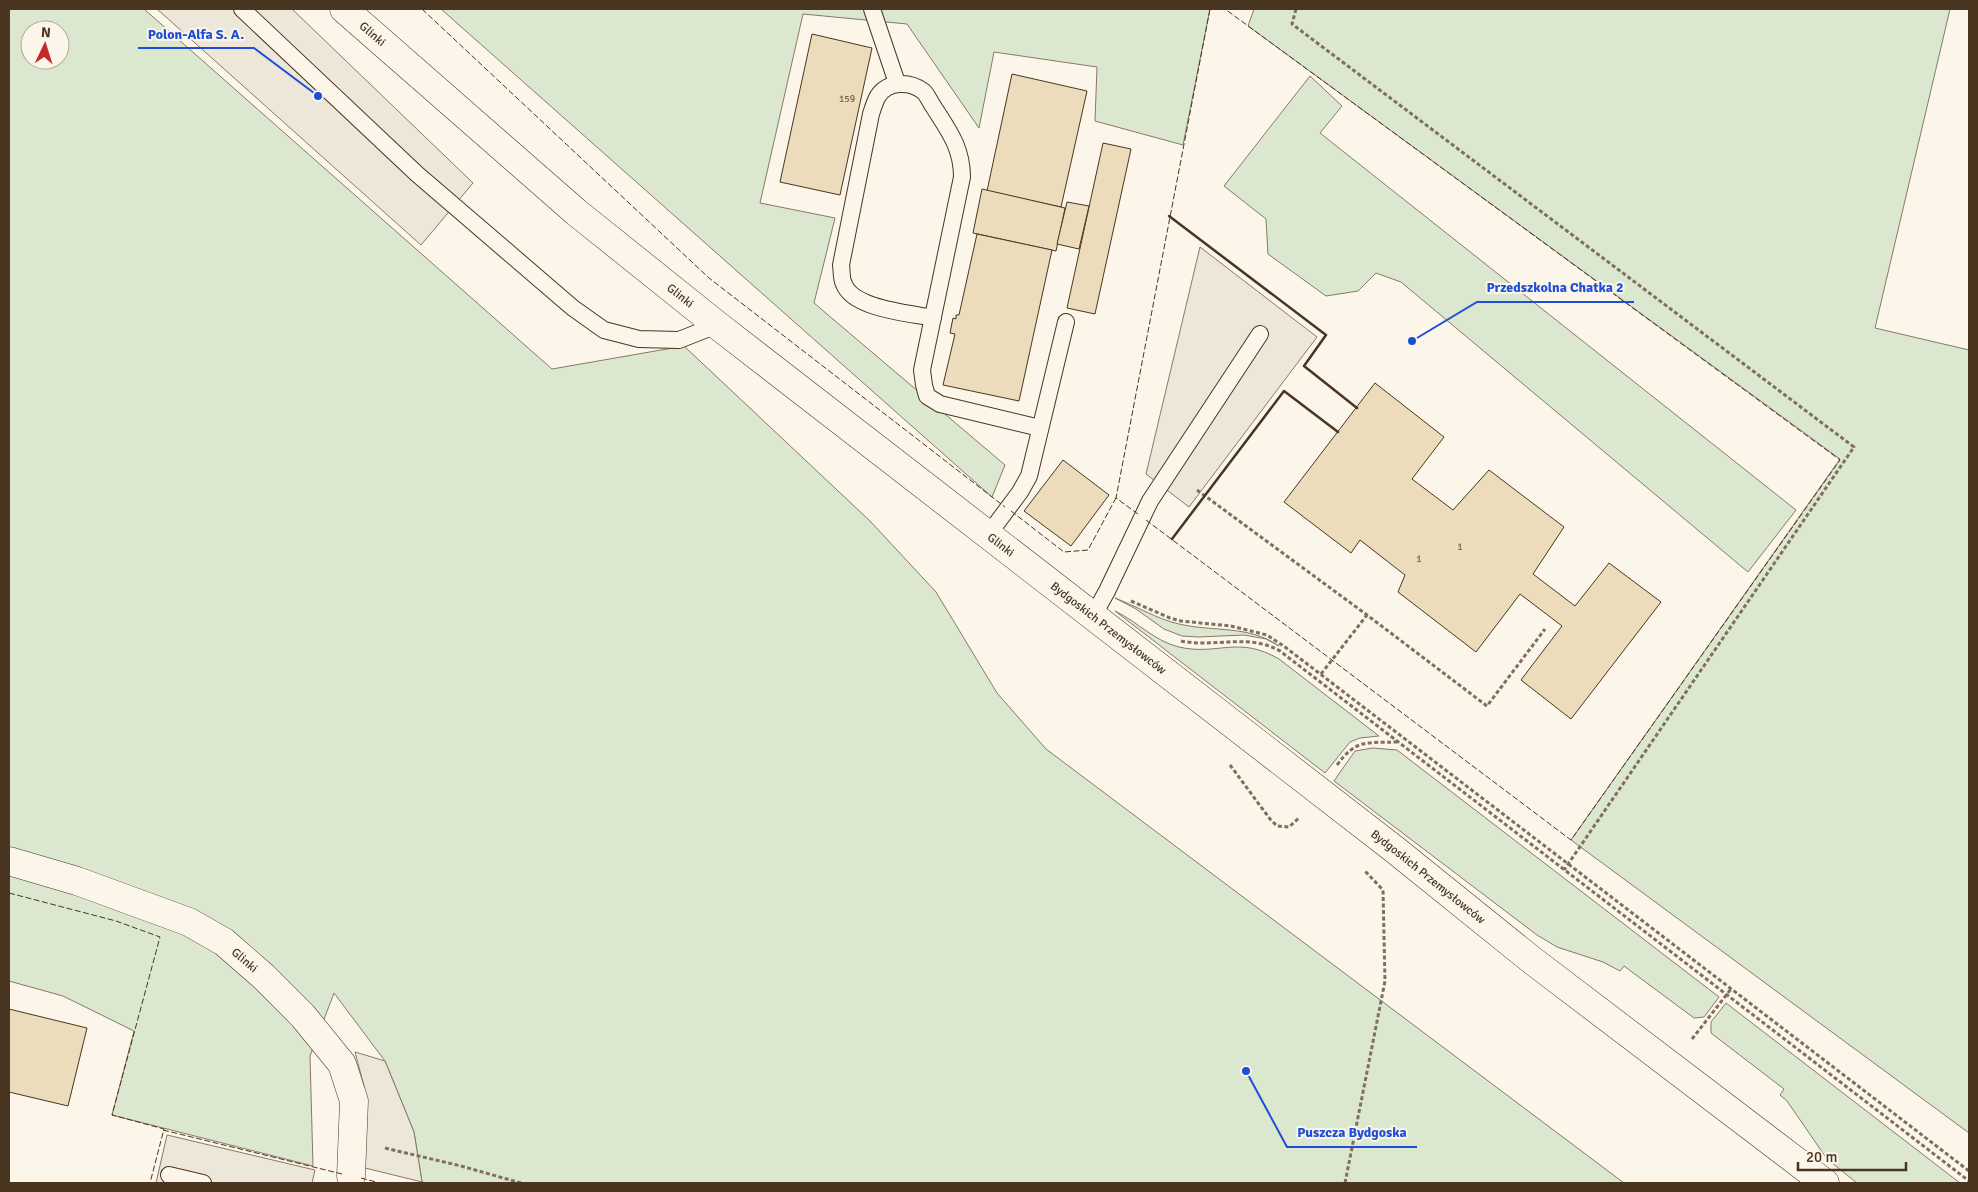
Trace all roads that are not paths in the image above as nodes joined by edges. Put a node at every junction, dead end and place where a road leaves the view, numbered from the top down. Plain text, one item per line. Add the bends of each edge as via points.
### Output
1 (242, 9) edge
2 (344, 9) edge
3 (872, 9) edge
4 (897, 83) junction
5 (933, 318) junction
6 (1066, 322) dead end
7 (717, 325) junction
8 (1260, 334) dead end
9 (1040, 428) junction
10 (988, 535) junction
11 (1031, 568) joint
12 (1093, 616) junction
13 (9, 861) edge
14 (169, 1174) dead end
15 (350, 1180) edge
16 (203, 1183) edge
17 (1825, 1183) edge

1 - 7 lane via 417,174 573,308 604,330 639,339 679,340
2 - 7 street, Glinki via 576,212
3 - 4 lane
4 - 5 lane via 924,91 955,141 962,162 962,177
4 - 5 lane via 877,96 871,114 841,264 843,284 851,296 867,304
5 - 9 lane via 922,370 927,396 940,404
6 - 9 lane
7 - 10 street, Glinki
8 - 12 lane via 1150,501
9 - 10 lane via 1029,476
10 - 11 street, Glinki
11 - 12 street, Bydgoskich Przemysłowców
12 - 17 street, Bydgoskich Przemysłowców via 1533,961
13 - 15 street, Glinki via 77,881 190,922 224,942 263,976 303,1016 342,1064 354,1101
14 - 16 lane

